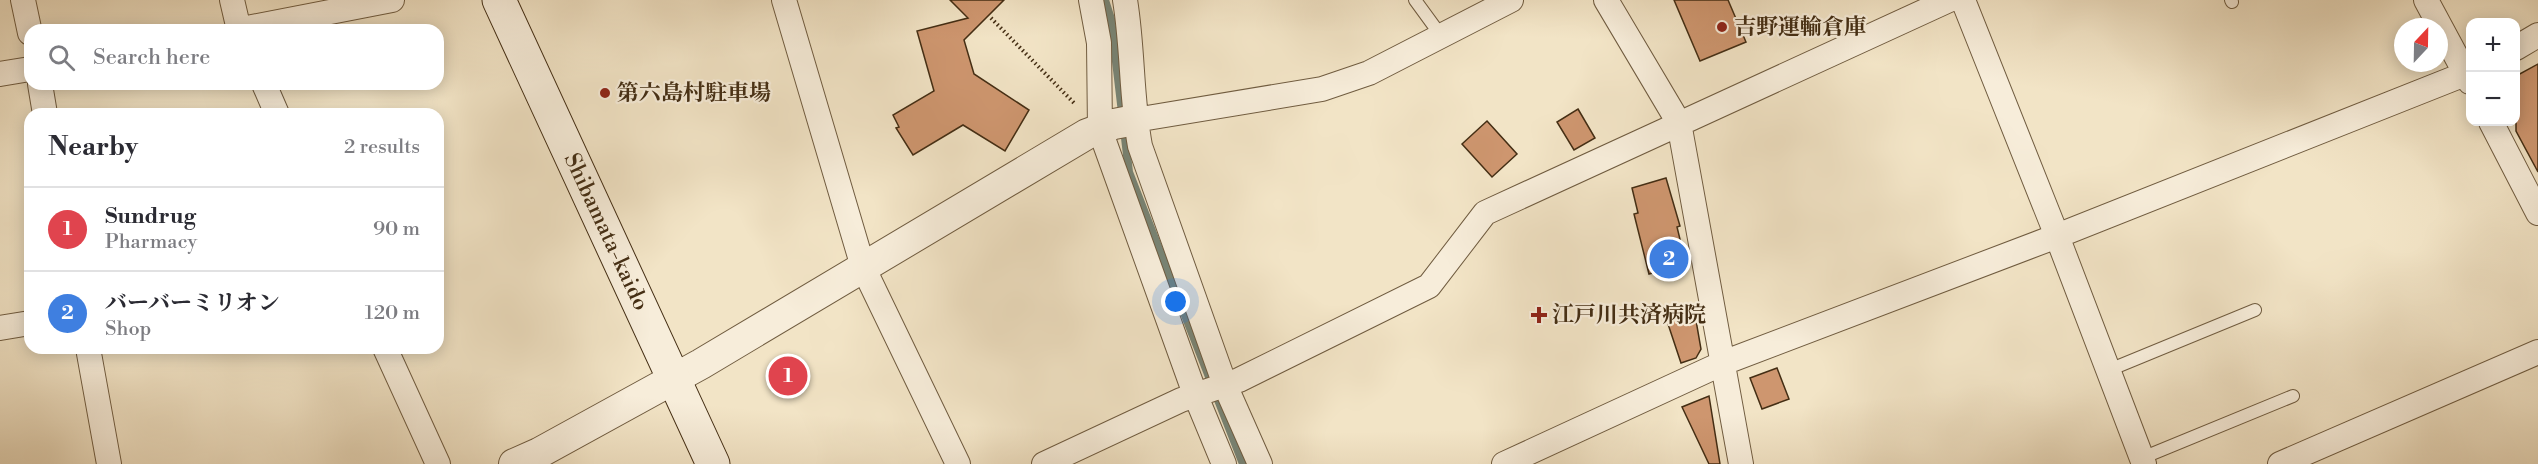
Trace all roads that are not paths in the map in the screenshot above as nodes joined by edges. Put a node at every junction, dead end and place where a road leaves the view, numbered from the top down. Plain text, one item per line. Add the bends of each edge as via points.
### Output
1 (23, 0) edge
2 (232, 0) edge
3 (392, 0) edge
4 (499, 0) edge
5 (783, 0) edge
6 (1091, 0) edge
7 (1125, 0) edge
8 (1415, 0) edge
9 (1511, 0) edge
10 (1605, 0) edge
11 (1949, 0) edge
12 (1963, 0) edge
13 (2426, 0) edge
14 (28, 24) edge
15 (237, 24) edge
16 (269, 24) edge
17 (2538, 35) edge
18 (1442, 37) junction
19 (2520, 46) edge
20 (24, 70) edge
21 (2467, 72) edge
22 (0, 74) edge
23 (2466, 77) edge
24 (41, 90) edge
25 (267, 90) edge
26 (44, 108) edge
27 (274, 108) edge
28 (1679, 123) junction
29 (1120, 124) junction
30 (2493, 126) edge
31 (2538, 213) edge
32 (2058, 236) junction
33 (863, 267) junction
34 (2255, 310) dead end
35 (24, 324) edge
36 (0, 328) edge
37 (2538, 352) edge
38 (89, 354) edge
39 (388, 354) edge
40 (1723, 363) junction
41 (2109, 370) junction
42 (673, 379) junction
43 (1210, 390) junction
44 (2293, 396) dead end
45 (532, 460) edge
46 (2143, 461) edge
47 (109, 464) edge
48 (438, 464) edge
49 (712, 464) edge
50 (958, 464) edge
51 (1044, 464) edge
52 (1224, 464) edge
53 (1260, 464) edge
54 (1504, 464) edge
55 (1741, 464) edge
56 (2280, 464) edge

1 - 14 street
2 - 15 street
3 - 16 street
4 - 42 main road, Shibamata-kaido
5 - 33 street
6 - 29 street
7 - 29 street via 1131,38
8 - 18 lane
9 - 18 street
10 - 28 street
11 - 28 street
12 - 32 street
13 - 21 street
17 - 19 street
18 - 29 street via 1369,73 1322,89
20 - 22 street
23 - 32 street
24 - 26 street
25 - 27 street
28 - 40 street
28 - 43 street via 1485,213 1429,286 1239,380
29 - 33 street via 1087,134
29 - 43 street
29 - 43 street via 1140,146
30 - 31 street
32 - 40 street
32 - 41 street
33 - 42 street
33 - 50 street
34 - 41 lane
35 - 36 street
37 - 56 street
38 - 47 street
39 - 48 street
40 - 54 street
40 - 55 street
41 - 46 street
42 - 45 street
42 - 49 main road, Shibamata-kaido
43 - 51 street
43 - 52 street
43 - 53 street
44 - 46 lane

